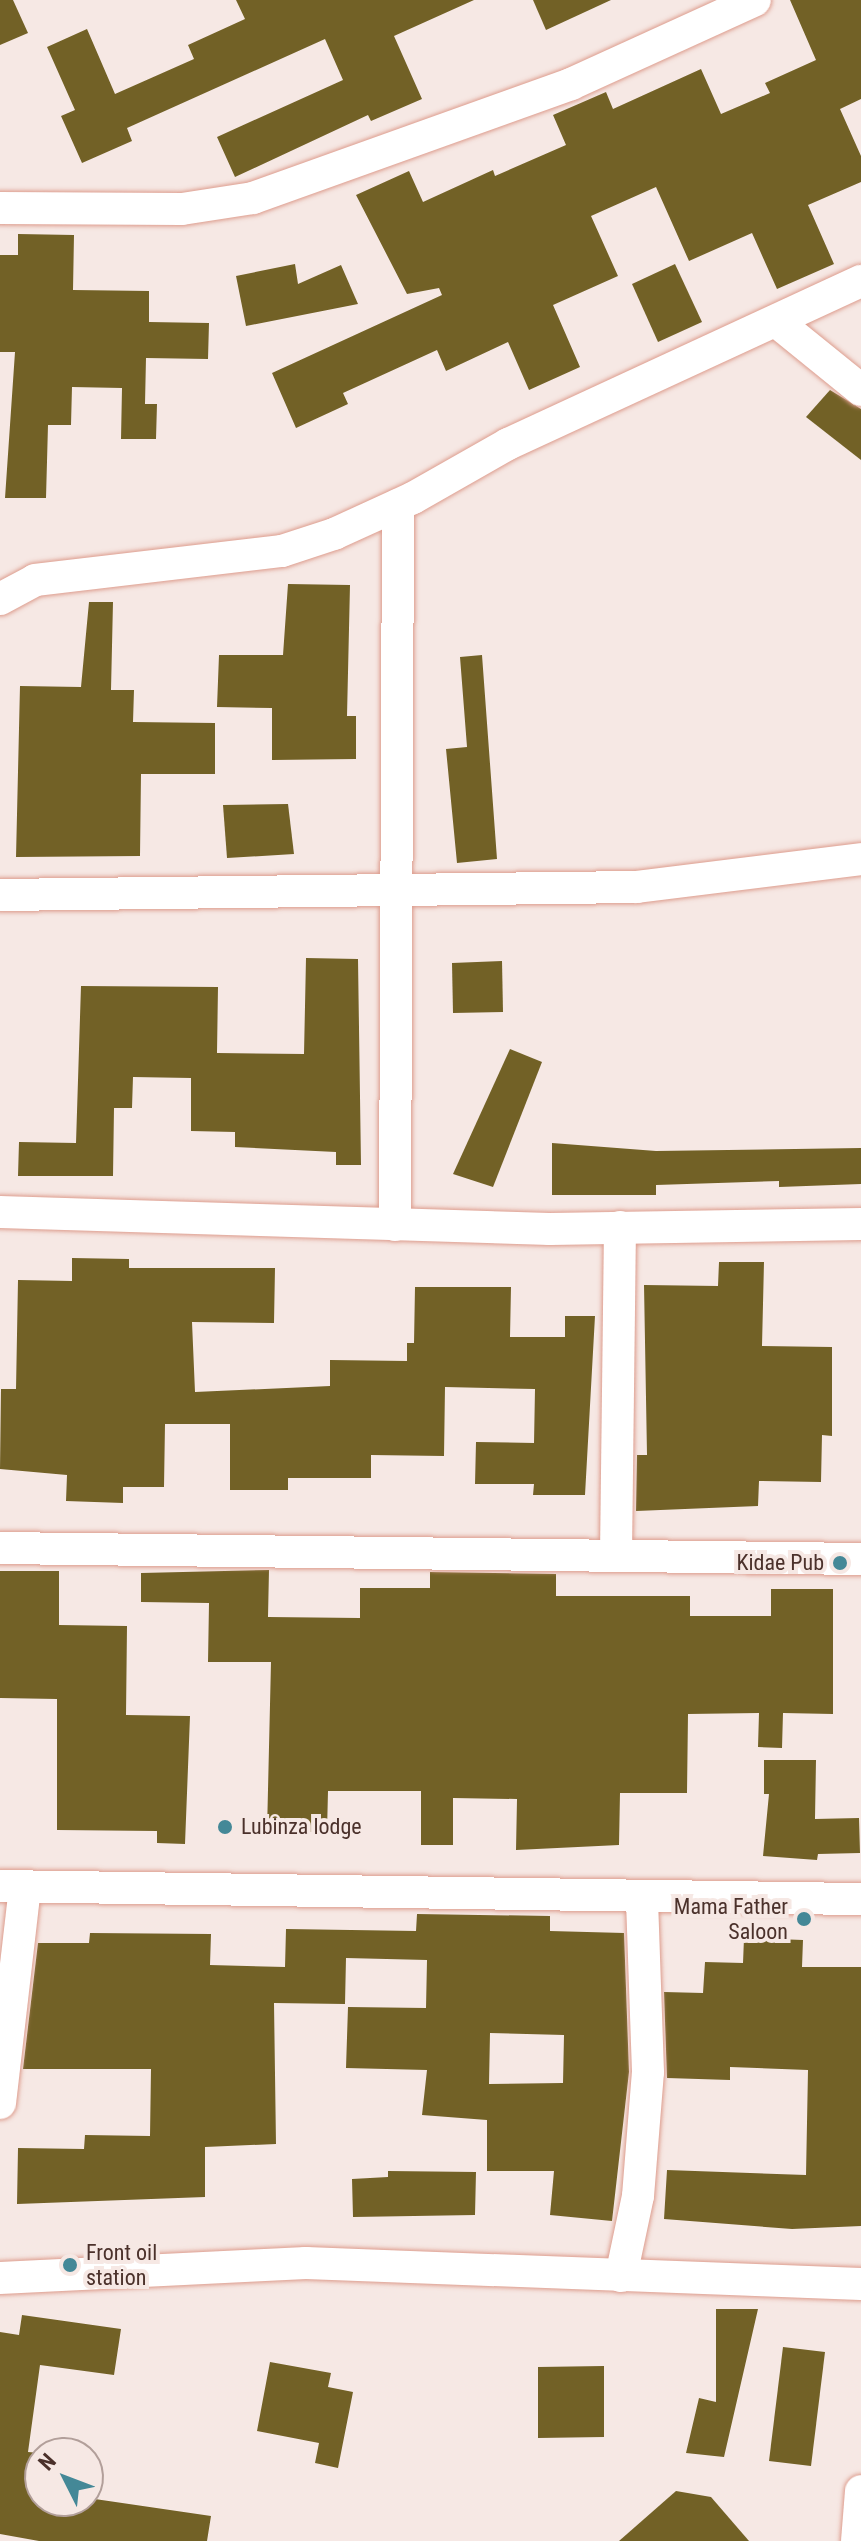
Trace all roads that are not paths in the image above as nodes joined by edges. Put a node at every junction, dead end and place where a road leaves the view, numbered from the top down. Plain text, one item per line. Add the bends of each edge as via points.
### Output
1 (755, 0) edge
2 (0, 208) edge
3 (861, 281) edge
4 (777, 322) junction
5 (861, 390) edge
6 (398, 505) junction
7 (0, 599) edge
8 (861, 859) edge
9 (395, 893) junction
10 (0, 895) edge
11 (0, 1212) edge
12 (861, 1224) edge
13 (395, 1225) junction
14 (620, 1227) junction
15 (0, 1548) edge
16 (616, 1554) junction
17 (861, 1559) edge
18 (13, 1886) edge
19 (642, 1896) junction
20 (861, 1899) edge
21 (0, 2103) edge
22 (621, 2276) junction
23 (0, 2278) edge
24 (861, 2284) edge
25 (861, 2491) edge
26 (857, 2541) edge

1 - 2 street via 571,84 253,198 182,209
3 - 4 street
4 - 5 street
4 - 6 street via 508,444
6 - 7 street via 282,551 35,580
6 - 9 street
8 - 9 street via 637,887
9 - 10 street
9 - 13 street
11 - 13 street
12 - 14 street
13 - 14 street
14 - 16 street
15 - 16 street
16 - 17 street
18 - 19 street
18 - 21 street
19 - 20 street
19 - 22 street via 648,2072 638,2196
22 - 23 street via 306,2263
22 - 24 street
25 - 26 street

